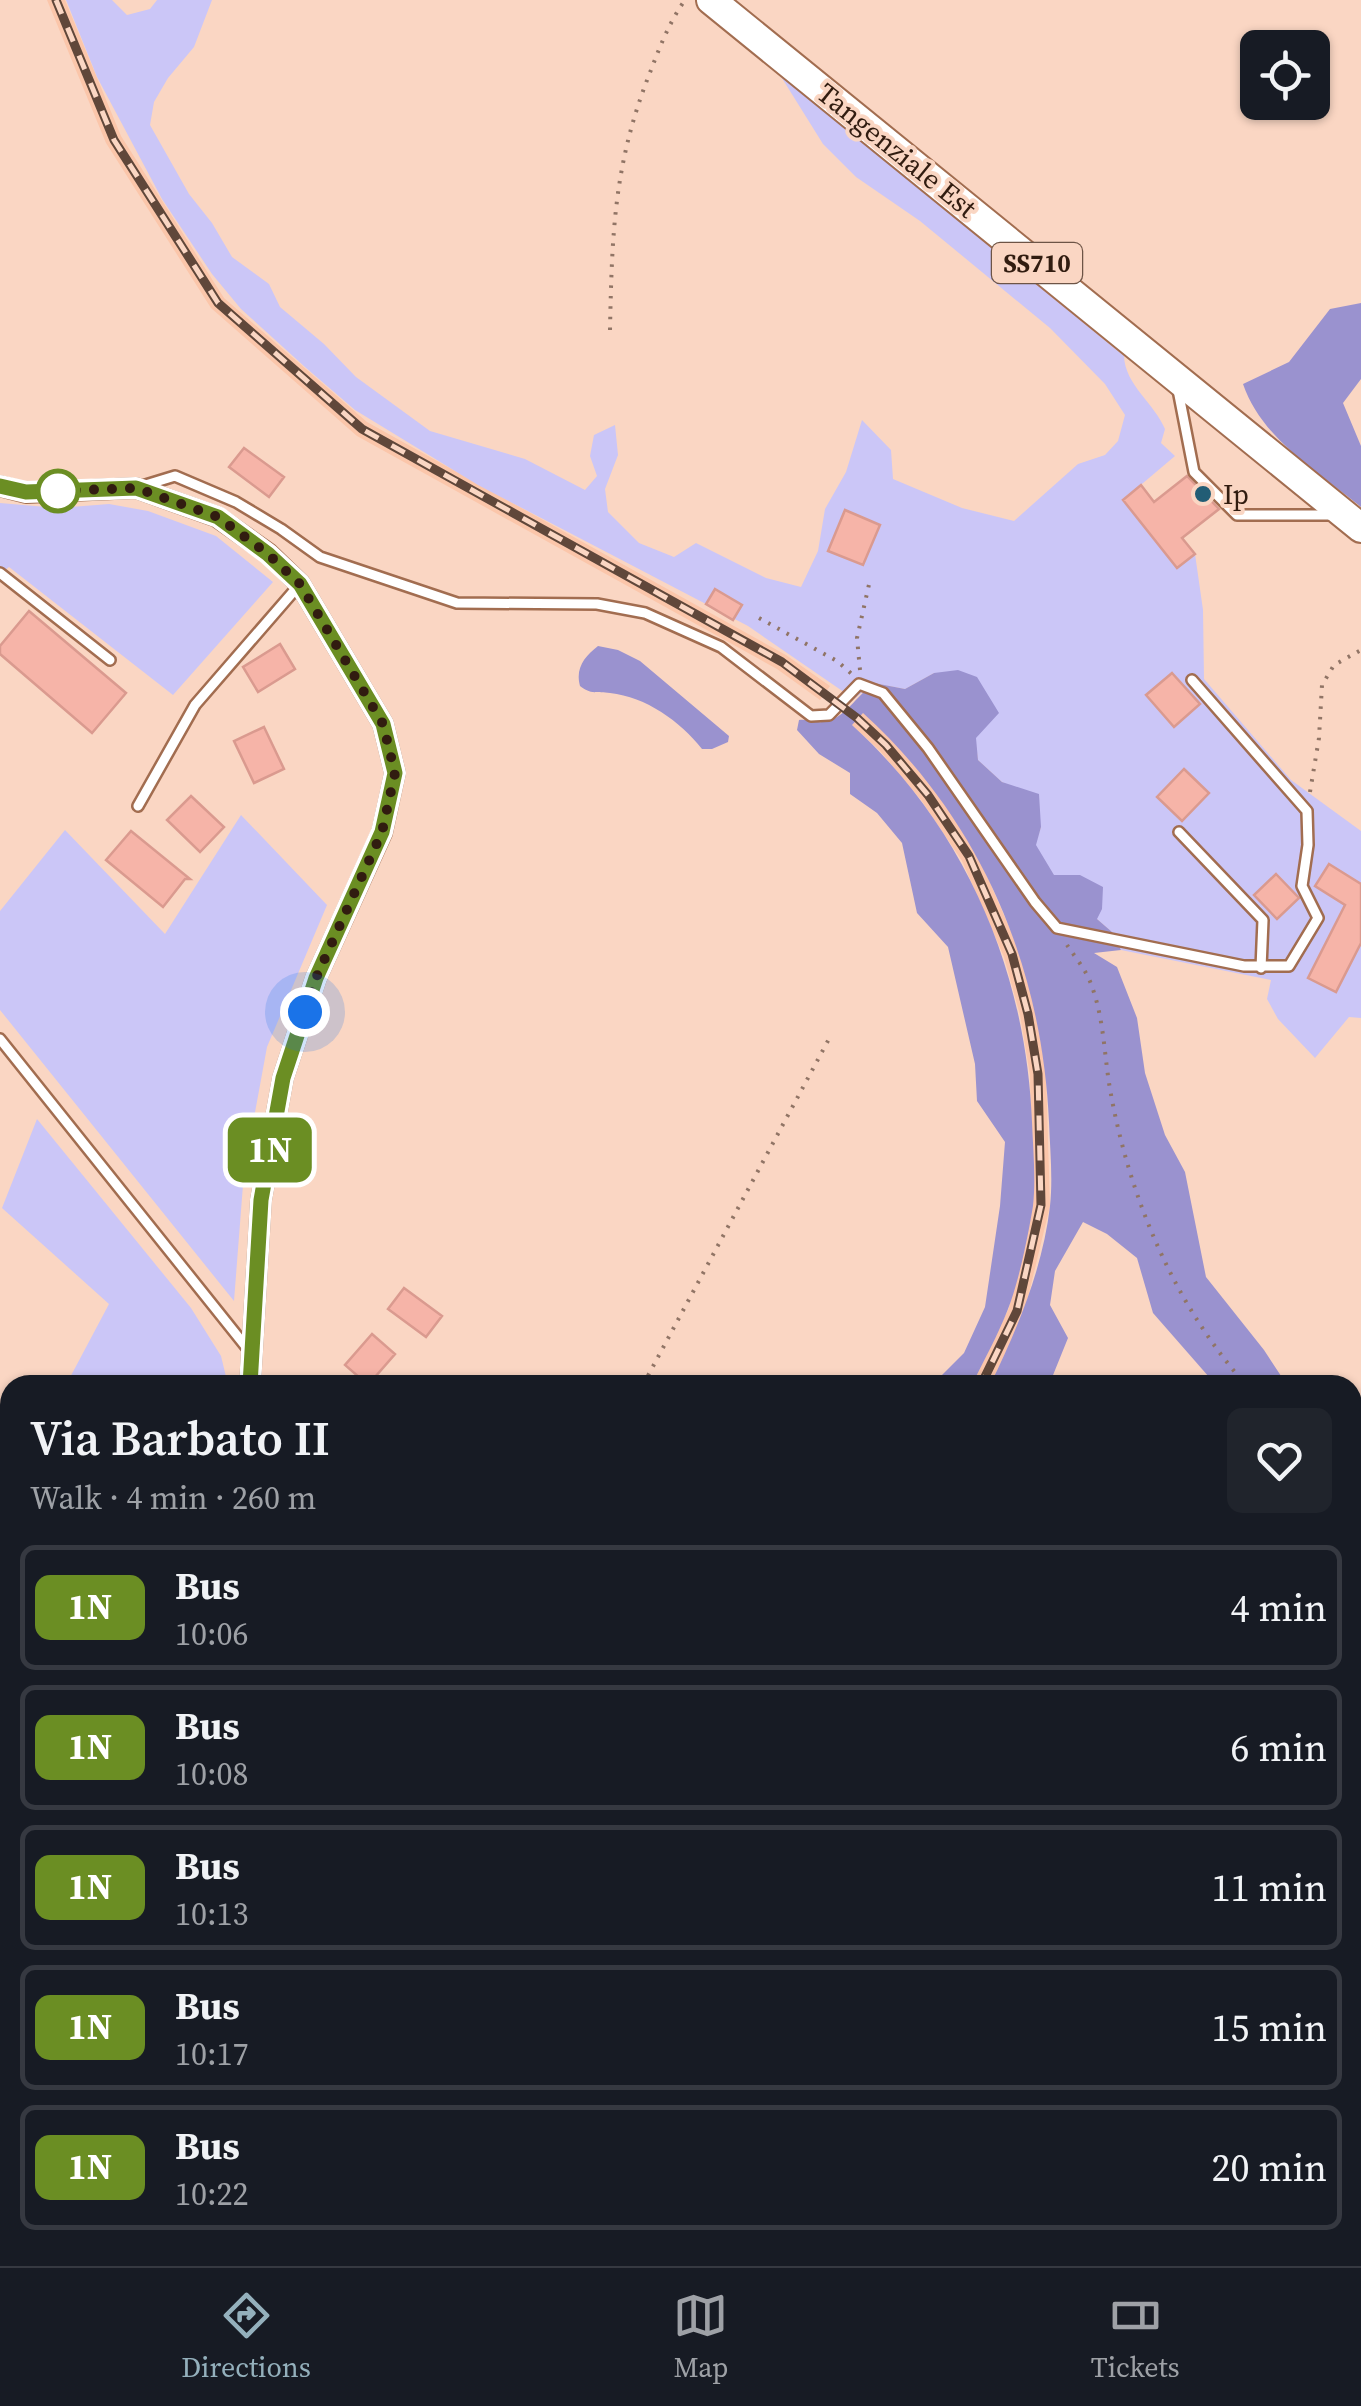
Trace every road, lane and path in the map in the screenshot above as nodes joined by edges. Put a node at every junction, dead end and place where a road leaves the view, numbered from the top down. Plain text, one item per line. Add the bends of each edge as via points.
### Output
1 (685, 0) edge
2 (711, 0) edge
3 (610, 330) dead end
4 (1176, 376) junction
5 (0, 486) edge
6 (136, 488) junction
7 (1353, 522) edge
8 (0, 573) edge
9 (870, 580) dead end
10 (300, 584) junction
11 (759, 618) dead end
12 (1361, 650) edge
13 (110, 660) dead end
14 (1192, 680) dead end
15 (860, 684) junction
16 (138, 806) dead end
17 (1307, 812) junction
18 (1179, 832) dead end
19 (1057, 928) junction
20 (1260, 968) junction
21 (830, 1037) dead end
22 (0, 1040) edge
23 (251, 1354) junction
24 (250, 1375) edge
25 (648, 1375) edge
26 (1237, 1375) edge

1 - 3 path via 654,61 623,152
2 - 4 main road, Tangenziale Est / SS710
4 - 7 main road, Tangenziale Est / SS710
4 - 7 lane via 1194,472 1236,516
5 - 6 street via 26,492
6 - 10 street via 218,517
6 - 15 lane via 175,476 236,502 320,558 457,604 597,604 645,612 721,647 812,716 829,714
8 - 13 lane
9 - 15 path via 857,638
10 - 16 lane via 195,705
10 - 23 street via 383,724 395,773 382,832 316,978 283,1078 261,1200
11 - 15 path via 837,661
12 - 17 path via 1334,666 1322,686
14 - 17 lane
15 - 19 lane via 883,693 917,734
17 - 20 lane via 1302,886 1318,918 1289,966
18 - 20 lane via 1263,920
19 - 20 lane
19 - 26 path via 1090,982 1126,1152 1176,1288
21 - 25 path
22 - 23 lane
23 - 24 street

